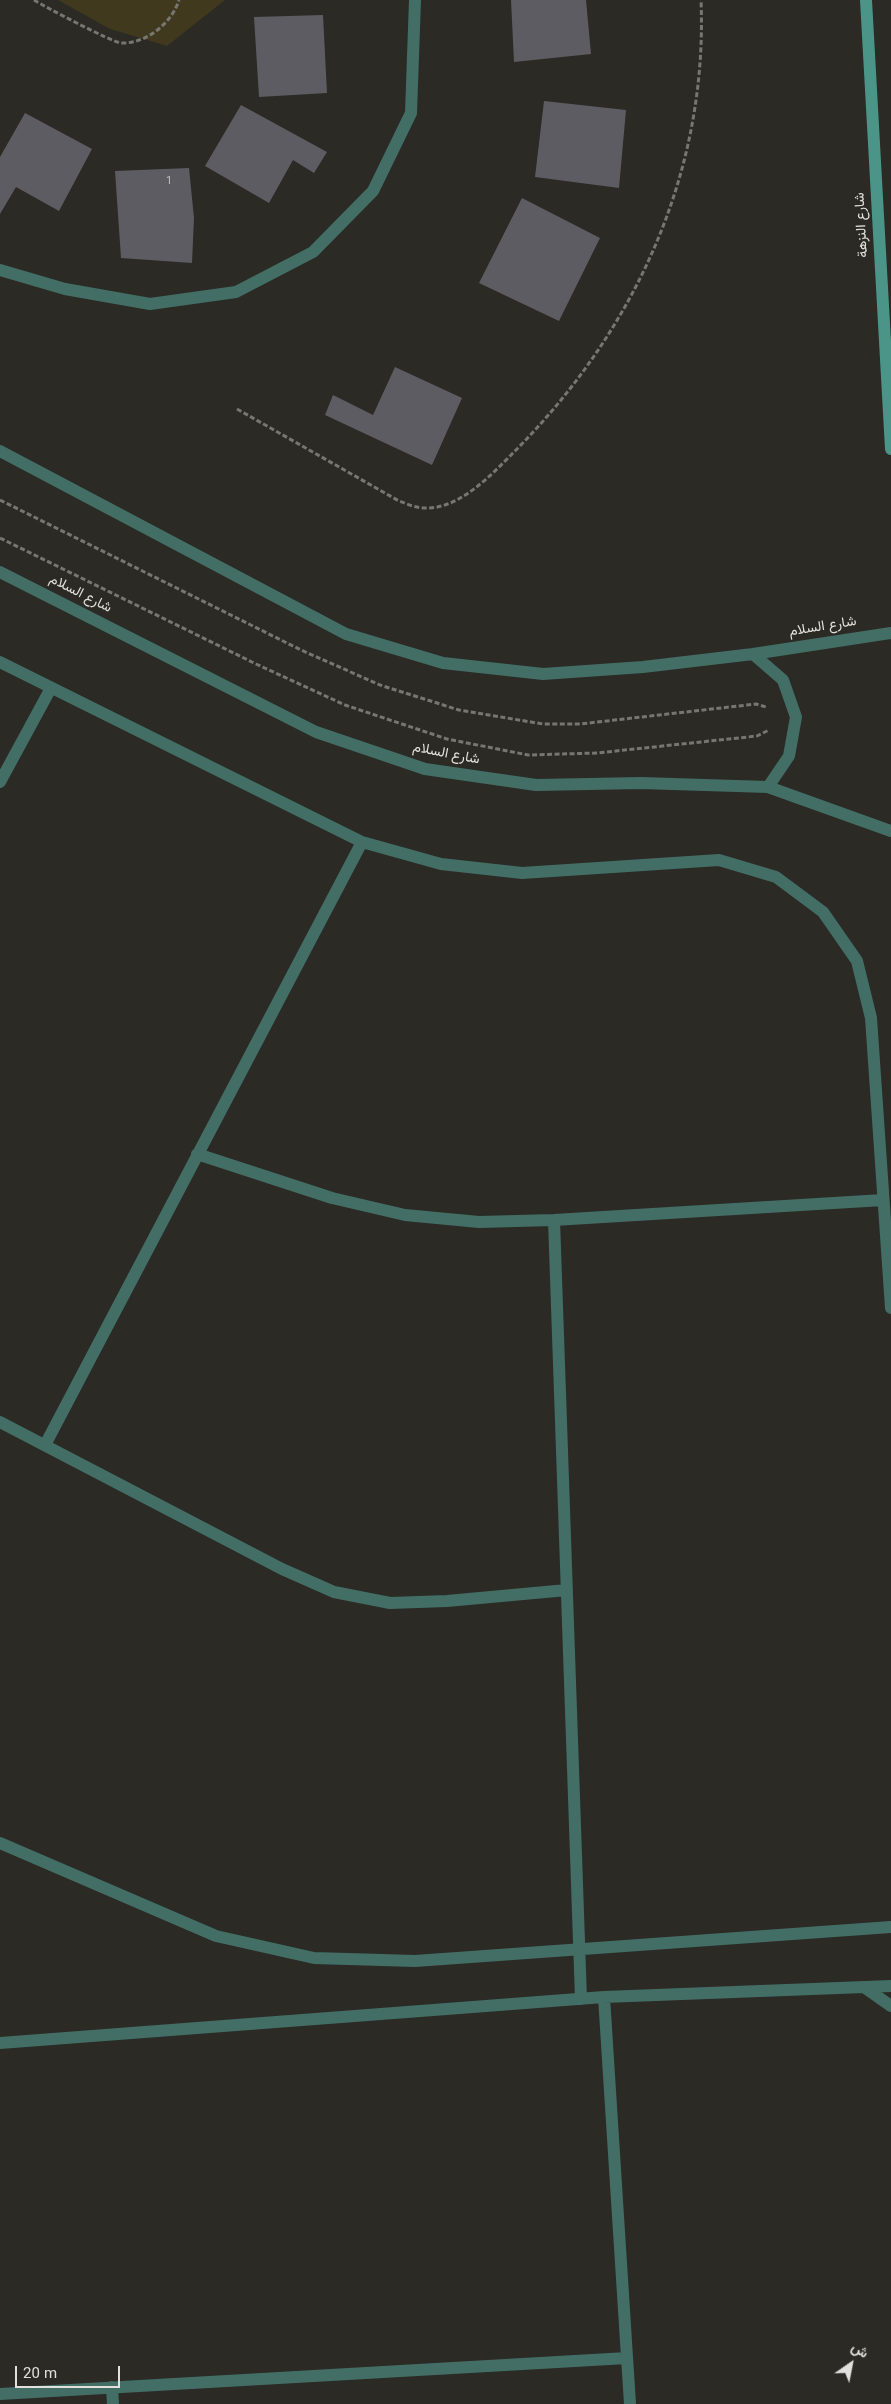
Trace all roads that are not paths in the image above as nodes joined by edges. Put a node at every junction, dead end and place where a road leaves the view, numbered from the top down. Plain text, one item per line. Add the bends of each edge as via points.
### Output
1 (415, 0) edge
2 (866, 0) edge
3 (0, 270) edge
4 (891, 449) edge
5 (0, 451) edge
6 (0, 572) edge
7 (891, 633) edge
8 (753, 654) junction
9 (0, 662) edge
10 (51, 688) junction
11 (0, 782) edge
12 (768, 787) junction
13 (891, 832) edge
14 (362, 842) junction
15 (198, 1154) junction
16 (883, 1200) junction
17 (554, 1220) junction
18 (891, 1308) edge
19 (0, 1422) edge
20 (45, 1445) junction
21 (567, 1590) junction
22 (0, 1844) edge
23 (888, 1924) edge
24 (579, 1950) junction
25 (891, 1986) edge
26 (864, 1987) junction
27 (604, 1997) junction
28 (581, 1999) junction
29 (891, 2006) edge
30 (0, 2043) edge
31 (627, 2358) junction
32 (112, 2387) junction
33 (0, 2394) edge
34 (113, 2404) edge
35 (630, 2404) edge

1 - 3 street via 410,113 373,190 313,252 236,292 150,304 65,289
2 - 4 main road, شارع النزهة
5 - 8 street, شارع السلام via 346,634 443,663 543,674 643,667
6 - 12 street, شارع السلام via 316,732 425,769 536,785
7 - 8 street, شارع السلام
8 - 12 street via 783,680 796,717 789,756
9 - 10 street
10 - 11 street
10 - 14 street
12 - 13 street, شارع السلام
14 - 15 street
14 - 16 street via 441,864 522,873 719,860 776,877 823,912 857,961 871,1018
15 - 17 street via 332,1198 405,1215 479,1222
15 - 20 street
16 - 17 street
16 - 18 street
17 - 21 street
19 - 20 street
20 - 21 street via 282,1569 334,1592 390,1603
21 - 24 street
22 - 24 street via 216,1936 314,1958 415,1961
23 - 24 street
24 - 28 street
25 - 26 street
26 - 27 street
26 - 29 street
27 - 28 street
27 - 31 street
28 - 30 street
31 - 32 street
31 - 35 street
32 - 33 street
32 - 34 street

